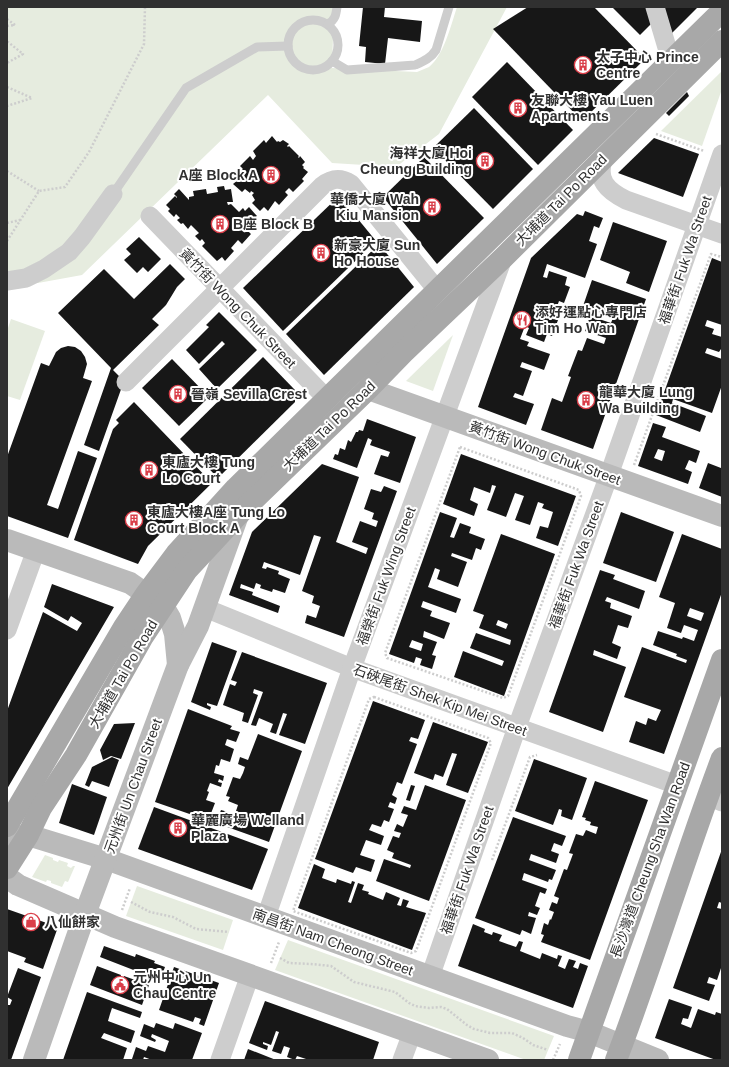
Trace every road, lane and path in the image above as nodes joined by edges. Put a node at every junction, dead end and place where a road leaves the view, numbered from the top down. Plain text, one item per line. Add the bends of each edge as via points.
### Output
1 (144, 7) edge
2 (337, 7) edge
3 (449, 7) edge
4 (654, 7) edge
5 (722, 11) edge
6 (7, 19) edge
7 (328, 24) junction
8 (7, 26) edge
9 (722, 41) edge
10 (7, 42) edge
11 (288, 46) junction
12 (332, 61) junction
13 (671, 61) junction
14 (7, 63) edge
15 (7, 87) edge
16 (7, 106) edge
17 (658, 134) dead end
18 (700, 150) dead end
19 (722, 154) edge
20 (604, 158) junction
21 (7, 171) edge
22 (39, 191) junction
23 (113, 194) joint
24 (150, 216) dead end
25 (20, 220) junction
26 (7, 223) edge
27 (697, 225) junction
28 (722, 234) edge
29 (7, 241) edge
30 (722, 257) edge
31 (503, 258) junction
32 (7, 281) edge
33 (220, 288) junction
34 (437, 290) junction
35 (126, 382) dead end
36 (368, 389) junction
37 (327, 399) junction
38 (444, 417) junction
39 (634, 467) dead end
40 (609, 475) junction
41 (238, 515) junction
42 (722, 516) edge
43 (7, 540) edge
44 (36, 550) junction
45 (154, 600) junction
46 (205, 608) junction
47 (7, 630) edge
48 (385, 653) joint
49 (722, 660) edge
50 (178, 665) junction
51 (352, 668) junction
52 (516, 727) junction
53 (491, 743) joint
54 (543, 757) dead end
55 (722, 758) edge
56 (677, 785) junction
57 (715, 799) edge
58 (7, 826) edge
59 (17, 837) edge
60 (106, 859) junction
61 (492, 860) dead end
62 (7, 868) edge
63 (7, 877) edge
64 (131, 884) dead end
65 (131, 902) dead end
66 (85, 914) junction
67 (120, 914) dead end
68 (266, 917) junction
69 (229, 932) dead end
70 (280, 937) dead end
71 (280, 958) dead end
72 (260, 971) junction
73 (430, 977) junction
74 (589, 1032) junction
75 (412, 1033) junction
76 (562, 1039) dead end
77 (548, 1050) dead end
78 (619, 1053) edge
79 (34, 1060) edge
80 (220, 1060) edge
81 (402, 1060) edge
82 (488, 1060) edge
83 (553, 1060) edge
84 (579, 1060) edge
85 (658, 1060) edge

1 - 22 path via 144,44 89,152 65,187
2 - 7 lane via 336,15
3 - 12 lane via 436,50 425,61 416,65 347,70
4 - 13 street
5 - 13 main road, 大埔道 Tai Po Road
6 - 8 path via 15,25
7 - 11 lane via 312,20 297,25 289,38
7 - 12 lane via 337,38 338,46
9 - 20 main road, 大埔道 Tai Po Road
10 - 14 path via 23,54
11 - 12 lane via 294,61 301,67 317,69
11 - 23 lane via 257,47 186,88
13 - 34 main road, 大埔道 Tai Po Road
15 - 16 path via 32,98
17 - 18 path
19 - 27 street, 福華街 Fuk Wa Street
20 - 27 street via 601,165 602,179 612,192 626,200
20 - 31 main road, 大埔道 Tai Po Road
21 - 22 path
22 - 25 path
23 - 32 street via 93,210 82,238 68,252 26,278
24 - 33 street, 黃竹街 Wong Chuk Street
25 - 26 path
25 - 29 path
27 - 28 street
27 - 40 street, 福華街 Fuk Wa Street
30 - 39 path via 711,254
31 - 36 main road, 大埔道 Tai Po Road
31 - 38 street, 福榮街 Fuk Wing Street
33 - 34 street via 322,186 330,180 341,179 351,184
33 - 35 street
33 - 37 street, 黃竹街 Wong Chuk Street
34 - 37 main road, 大埔道 Tai Po Road
36 - 38 main road, 黃竹街 Wong Chuk Street
36 - 41 main road, 大埔道 Tai Po Road
37 - 45 main road, 大埔道 Tai Po Road via 236,488 176,554
38 - 40 main road, 黃竹街 Wong Chuk Street
38 - 51 street, 福榮街 Fuk Wing Street
40 - 42 main road, 黃竹街 Wong Chuk Street
40 - 52 street, 福華街 Fuk Wa Street
41 - 45 main road, 大埔道 Tai Po Road via 187,570
41 - 46 main road, 元州街 Un Chau Street
43 - 44 main road
44 - 45 main road via 130,583
44 - 47 street
45 - 50 main road via 170,618 175,634
45 - 58 main road, 大埔道 Tai Po Road via 124,627
45 - 59 main road, 大埔道 Tai Po Road via 142,638 76,754 41,808
46 - 50 main road, 元州街 Un Chau Street
46 - 51 street, 石硤尾街 Shek Kip Mei Street
48 - 48 path via 387,658 481,691 503,698 508,696 581,496 579,490 460,447
49 - 56 main road, 長沙灣道 Cheung Sha Wan Road
50 - 60 main road, 元州街 Un Chau Street
51 - 52 street, 石硤尾街 Shek Kip Mei Street
51 - 68 street, 福榮街 Fuk Wing Street
52 - 56 street, 石硤尾街 Shek Kip Mei Street
52 - 73 street, 福華街 Fuk Wa Street
53 - 53 path via 416,951 411,953 293,911 369,699 374,697 488,738
54 - 61 path via 530,757
55 - 57 main road
56 - 74 main road, 長沙灣道 Cheung Sha Wan Road
57 - 78 main road
59 - 60 main road, 南昌街 Nam Cheong Street
59 - 62 main road, 大埔道 Tai Po Road
60 - 66 main road, 元州街 Un Chau Street
60 - 68 main road, 南昌街 Nam Cheong Street
63 - 66 main road via 18,885
64 - 67 path
65 - 69 path via 150,912 173,917 196,929
66 - 72 main road via 115,927
66 - 79 main road, 元州街 Un Chau Street
68 - 73 main road, 南昌街 Nam Cheong Street
70 - 72 path
71 - 77 path via 289,963 331,966 354,982 395,992 415,1006 447,1009 474,1029 490,1033 512,1033 533,1046
72 - 75 main road
72 - 80 street
73 - 74 main road, 南昌街 Nam Cheong Street
74 - 78 main road, 南昌街 Nam Cheong Street
74 - 84 main road, 長沙灣道 Cheung Sha Wan Road
75 - 81 street
75 - 82 main road
76 - 83 path
78 - 85 main road, 南昌街 Nam Cheong Street

